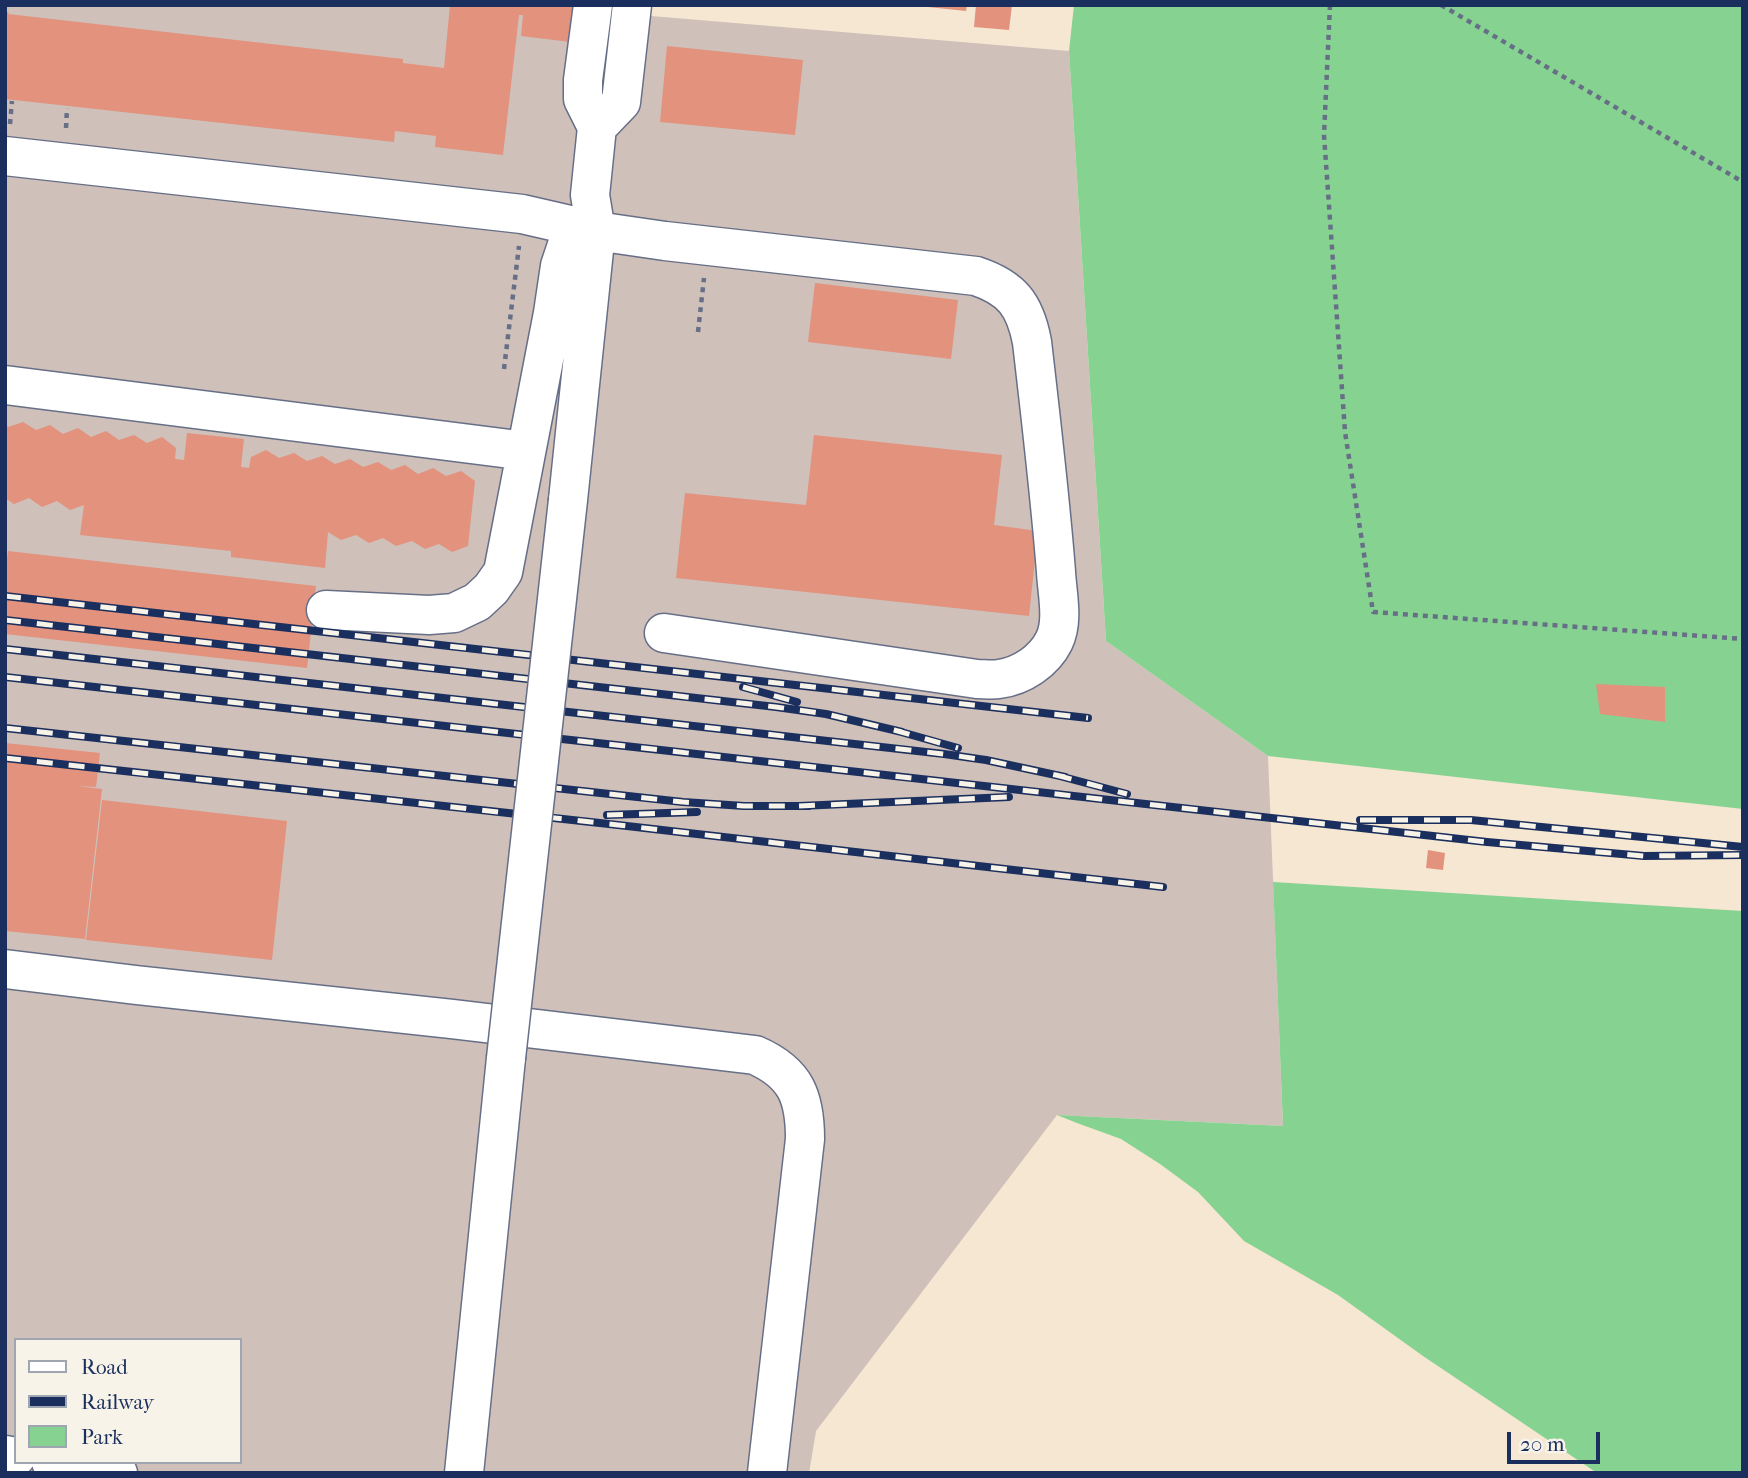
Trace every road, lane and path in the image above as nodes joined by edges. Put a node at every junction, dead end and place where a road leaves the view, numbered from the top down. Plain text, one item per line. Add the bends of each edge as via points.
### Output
1 (593, 5) edge
2 (632, 5) edge
3 (1330, 5) edge
4 (1441, 5) edge
5 (12, 101) dead end
6 (67, 108) dead end
7 (597, 127) junction
8 (66, 136) dead end
9 (7, 143) edge
10 (1743, 182) edge
11 (585, 229) junction
12 (519, 246) dead end
13 (704, 277) dead end
14 (698, 332) dead end
15 (503, 380) dead end
16 (5, 385) edge
17 (526, 451) junction
18 (326, 610) dead end
19 (664, 633) dead end
20 (1743, 639) edge
21 (5, 969) edge
22 (63, 1464) edge
23 (118, 1473) edge
24 (464, 1473) edge
25 (767, 1473) edge

1 - 7 lane via 583,99
2 - 7 lane via 621,102
3 - 20 path via 1324,122 1345,432 1373,611
4 - 10 path
5 - 9 path
6 - 8 path
7 - 11 lane
9 - 11 lane via 522,214
11 - 17 lane via 560,266
11 - 19 lane via 976,276 996,283 1010,295 1021,308 1032,342 1059,620 1055,639 1034,665 1000,679 978,679
11 - 24 lane, bridge via 568,500
12 - 15 path
13 - 14 path
16 - 17 lane
17 - 18 lane via 503,572 477,601 454,613 429,615
21 - 25 lane via 755,1055 772,1063 800,1096 805,1115
22 - 23 lane

